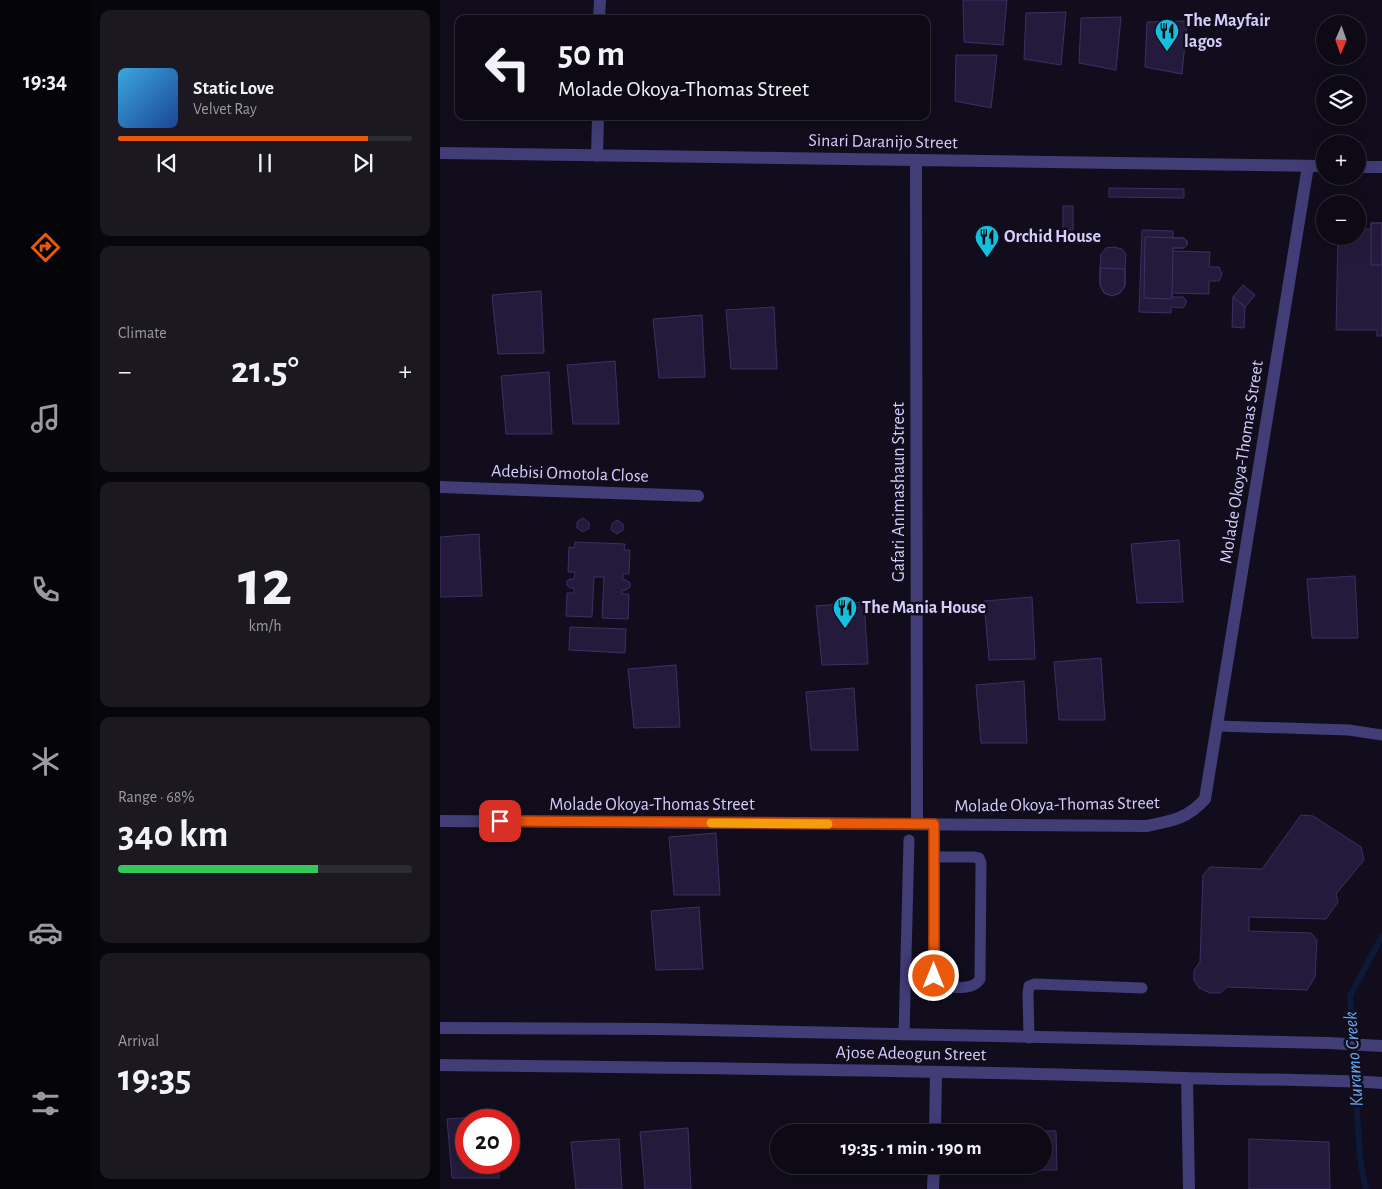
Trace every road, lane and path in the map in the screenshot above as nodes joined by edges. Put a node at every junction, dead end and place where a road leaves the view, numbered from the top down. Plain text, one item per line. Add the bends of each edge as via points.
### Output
1 (600, 0) edge
2 (599, 15) edge
3 (598, 120) edge
4 (440, 154) edge
5 (597, 156) junction
6 (916, 160) junction
7 (1308, 166) junction
8 (1316, 166) edge
9 (1366, 167) edge
10 (1382, 167) edge
11 (440, 487) edge
12 (698, 496) dead end
13 (1217, 726) junction
14 (1382, 735) edge
15 (440, 821) edge
16 (917, 824) junction
17 (934, 824) junction
18 (909, 840) dead end
19 (934, 857) junction
20 (1142, 988) dead end
21 (440, 1028) edge
22 (904, 1035) junction
23 (1029, 1038) junction
24 (1382, 1046) edge
25 (440, 1065) edge
26 (936, 1072) junction
27 (1187, 1078) junction
28 (1382, 1083) edge
29 (934, 1124) edge
30 (934, 1174) edge
31 (933, 1189) edge
32 (1189, 1189) edge

1 - 2 street
3 - 5 street
4 - 5 street, Sinari Daranijo Street
5 - 6 street, Sinari Daranijo Street
6 - 7 street, Sinari Daranijo Street
6 - 16 street, Gafari Animashaun Street
7 - 8 street, Sinari Daranijo Street
7 - 13 street, Molade Okoya-Thomas Street
9 - 10 street
11 - 12 street, Adebisi Omotola Close
13 - 14 lane via 1349,730
13 - 17 street, Molade Okoya-Thomas Street via 1205,799 1195,811 1176,820 1146,826
15 - 16 street, Molade Okoya-Thomas Street
16 - 17 street, Molade Okoya-Thomas Street
17 - 19 lane
18 - 22 lane
19 - 19 lane via 973,857 979,858 981,863 980,979 972,987 947,987 939,984 934,976
20 - 23 lane via 1029,986
21 - 22 street, Ajose Adeogun Street
22 - 23 street, Ajose Adeogun Street
23 - 24 street, Ajose Adeogun Street
25 - 26 street, Ajose Adeogun Street
26 - 27 street, Ajose Adeogun Street
26 - 29 street
27 - 28 street, Ajose Adeogun Street
27 - 32 street
30 - 31 street

